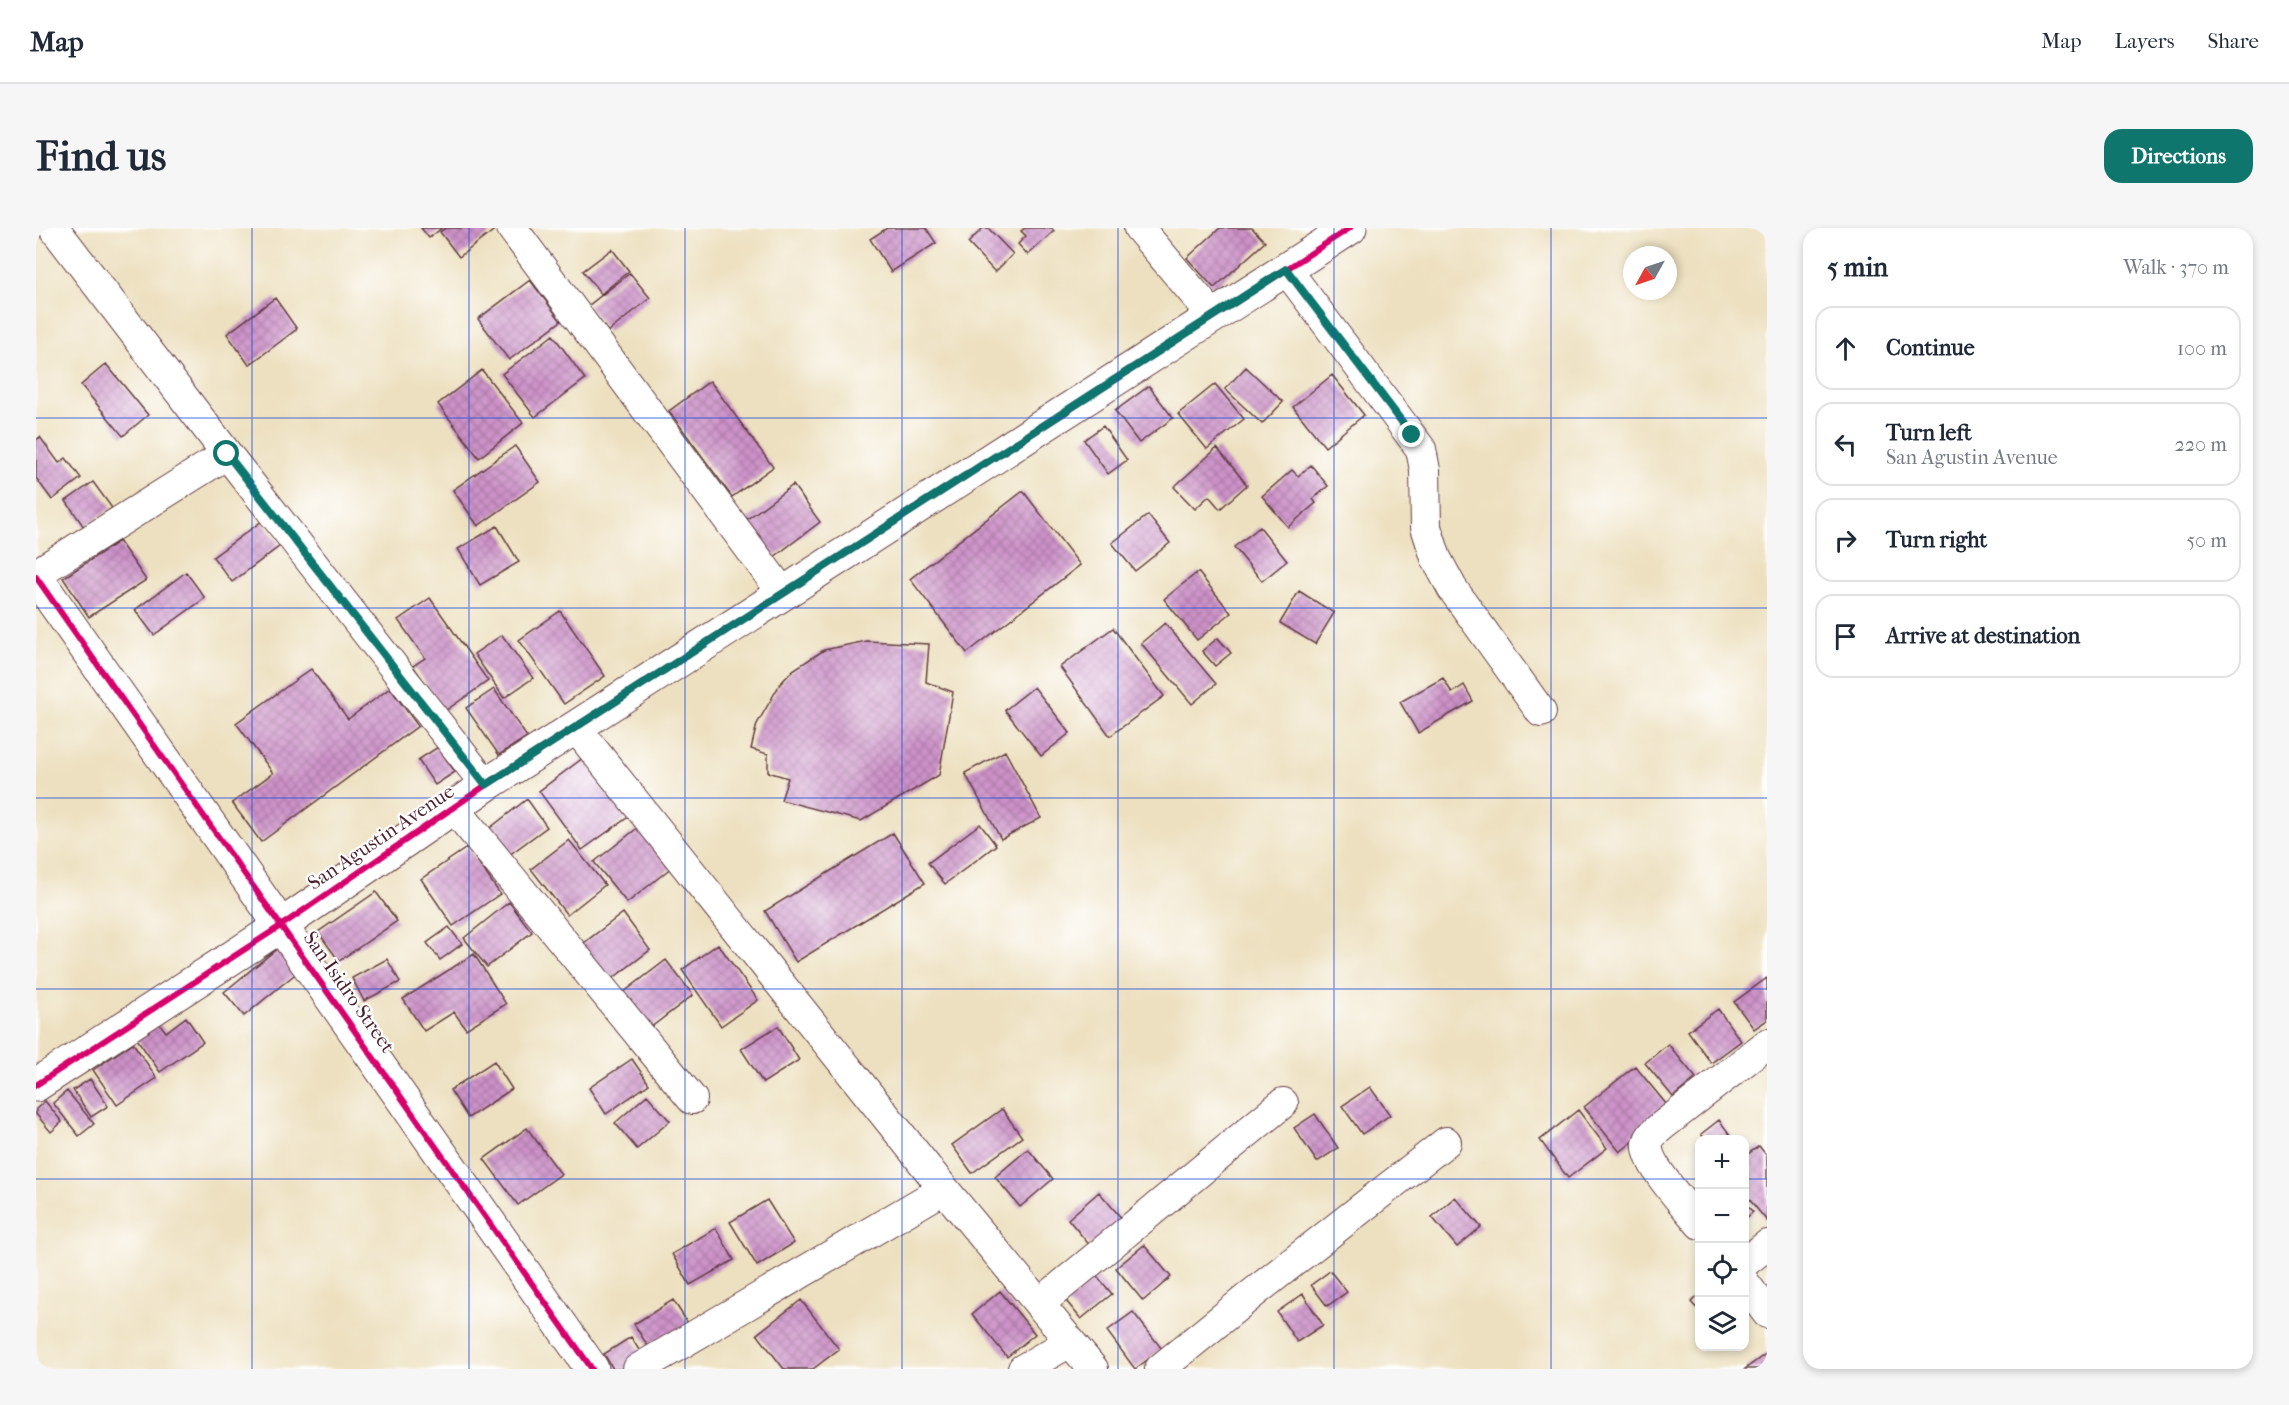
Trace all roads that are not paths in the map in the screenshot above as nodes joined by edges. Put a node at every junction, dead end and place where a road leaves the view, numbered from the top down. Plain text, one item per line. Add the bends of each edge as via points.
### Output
1 (54, 228) edge
2 (512, 228) edge
3 (1139, 228) edge
4 (1350, 228) edge
5 (1286, 269) junction
6 (1213, 316) junction
7 (227, 454) junction
8 (36, 575) edge
9 (783, 592) junction
10 (1541, 712) dead end
11 (576, 728) junction
12 (486, 785) junction
13 (454, 808) junction
14 (282, 925) junction
15 (1767, 1044) edge
16 (36, 1085) edge
17 (692, 1099) dead end
18 (1283, 1103) dead end
19 (1446, 1142) dead end
20 (944, 1189) junction
21 (1695, 1218) edge
22 (1767, 1245) edge
23 (1749, 1259) edge
24 (1749, 1289) edge
25 (1039, 1304) junction
26 (1767, 1312) edge
27 (1070, 1342) junction
28 (592, 1369) edge
29 (638, 1369) edge
30 (1023, 1369) edge
31 (1093, 1369) edge
32 (1160, 1369) edge

1 - 7 street
2 - 9 street
3 - 6 street
4 - 5 street, San Agustin Avenue
5 - 6 street, San Agustin Avenue
5 - 10 street via 1421,449 1426,527 1436,558 1452,588
6 - 9 street, San Agustin Avenue
7 - 8 street
7 - 12 street
8 - 14 street, San Isidro Street
9 - 11 street, San Agustin Avenue
11 - 12 street, San Agustin Avenue
11 - 20 street
12 - 13 street, San Agustin Avenue
13 - 14 street, San Agustin Avenue
13 - 17 street
14 - 16 street, San Agustin Avenue
14 - 28 street, San Isidro Street
15 - 21 street via 1652,1134 1648,1143 1648,1154 1655,1167
18 - 25 street
19 - 32 street
20 - 25 street
20 - 29 street
22 - 23 street
24 - 26 street
25 - 27 street
27 - 30 street
27 - 31 street

